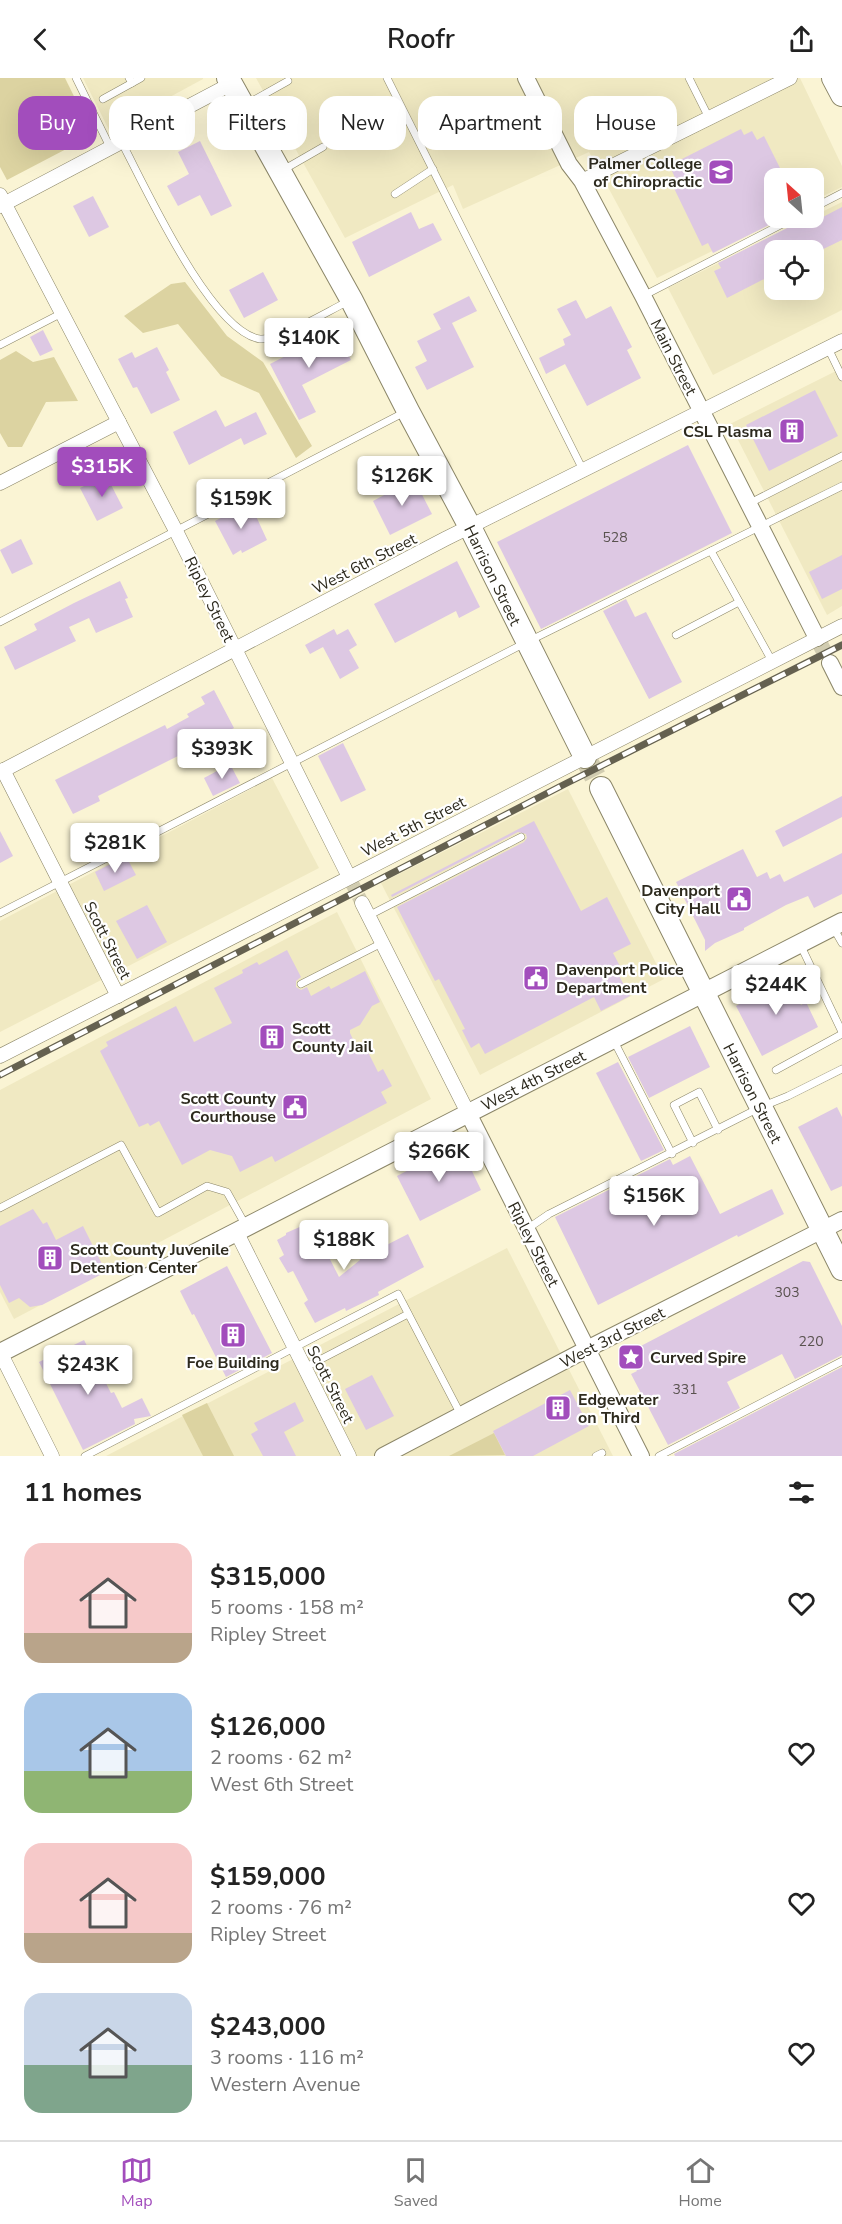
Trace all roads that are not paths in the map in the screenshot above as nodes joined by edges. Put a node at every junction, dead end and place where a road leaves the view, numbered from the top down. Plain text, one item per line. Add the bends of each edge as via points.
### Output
1 (76, 78) edge
2 (141, 78) edge
3 (387, 78) edge
4 (526, 78) edge
5 (689, 78) edge
6 (790, 78) edge
7 (833, 78) edge
8 (131, 80) edge
9 (230, 81) edge
10 (288, 81) dead end
11 (842, 95) edge
12 (238, 96) edge
13 (262, 96) edge
14 (103, 99) dead end
15 (195, 100) edge
16 (710, 118) junction
17 (109, 134) edge
18 (109, 147) edge
19 (319, 149) edge
20 (119, 150) edge
21 (269, 150) edge
22 (433, 169) junction
23 (281, 171) junction
24 (582, 181) junction
25 (842, 193) edge
26 (395, 194) dead end
27 (2, 202) edge
28 (824, 202) edge
29 (775, 228) edge
30 (643, 296) junction
31 (351, 299) junction
32 (62, 314) junction
33 (842, 341) edge
34 (0, 345) edge
35 (828, 348) junction
36 (842, 376) edge
37 (408, 411) junction
38 (702, 411) junction
39 (119, 422) junction
40 (842, 456) edge
41 (583, 470) junction
42 (0, 483) edge
43 (842, 486) edge
44 (750, 503) junction
45 (470, 527) junction
46 (761, 527) junction
47 (176, 531) junction
48 (711, 551) junction
49 (739, 602) junction
50 (0, 622) edge
51 (842, 626) edge
52 (676, 635) dead end
53 (817, 638) junction
54 (526, 642) junction
55 (234, 648) junction
56 (772, 662) junction
57 (830, 663) tunnel mouth
58 (842, 687) edge
59 (585, 757) junction
60 (291, 762) junction
61 (2, 771) edge
62 (601, 788) tunnel mouth
63 (521, 837) dead end
64 (349, 877) junction
65 (60, 882) junction
66 (365, 909) joint
67 (0, 914) edge
68 (837, 924) edge
69 (382, 943) junction
70 (800, 944) junction
71 (842, 944) edge
72 (301, 984) dead end
73 (703, 993) junction
74 (118, 996) junction
75 (842, 1033) edge
76 (613, 1039) junction
77 (0, 1056) edge
78 (842, 1069) edge
79 (776, 1070) dead end
80 (761, 1107) junction
81 (468, 1113) junction
82 (718, 1130) junction
83 (693, 1143) junction
84 (672, 1154) junction
85 (0, 1208) edge
86 (832, 1225) edge
87 (241, 1229) junction
88 (527, 1229) junction
89 (842, 1269) edge
90 (408, 1314) junction
91 (294, 1348) junction
92 (587, 1349) junction
93 (0, 1353) edge
94 (842, 1361) edge
95 (304, 1368) junction
96 (461, 1415) junction
97 (52, 1456) edge
98 (85, 1456) edge
99 (349, 1456) edge
100 (383, 1456) edge
101 (641, 1456) edge
102 (659, 1456) edge

1 - 17 lane
2 - 8 lane
3 - 22 lane
4 - 24 street, Main Street via 569,164
5 - 16 lane
6 - 16 street
7 - 11 highway
8 - 14 lane
9 - 12 highway, Harrison Street
9 - 15 street
10 - 13 lane
16 - 24 street
18 - 27 street
19 - 23 lane
20 - 31 lane via 204,292 241,330 258,339 273,339
21 - 23 highway, Harrison Street
22 - 26 lane
22 - 41 lane
23 - 31 highway, Harrison Street
24 - 30 street, Main Street
25 - 28 lane
27 - 32 street, Ripley Street
29 - 30 lane
30 - 38 street, Main Street
31 - 37 highway, Harrison Street
32 - 34 lane
32 - 39 street, Ripley Street
33 - 35 street, West 6th Street
35 - 36 lane
35 - 38 street, West 6th Street
37 - 45 highway, Harrison Street
37 - 47 lane
38 - 41 street, West 6th Street
38 - 44 street, Main Street
39 - 42 street
39 - 47 street, Ripley Street
40 - 44 lane
41 - 45 street, West 6th Street
43 - 46 lane
44 - 46 street, Main Street
45 - 54 highway, Harrison Street
45 - 55 street, West 6th Street
46 - 48 lane
46 - 53 street, Main Street
47 - 50 lane
47 - 55 street, Ripley Street
48 - 49 lane
48 - 54 lane
49 - 52 lane
49 - 56 lane
51 - 53 street, West 5th Street
53 - 56 street, West 5th Street
54 - 59 highway, Harrison Street
54 - 60 lane
55 - 60 street, Ripley Street
55 - 61 street, West 6th Street
56 - 59 street, West 5th Street
57 - 58 street
59 - 64 street, West 5th Street
60 - 64 street, Ripley Street
60 - 65 lane
61 - 65 street, Scott Street
62 - 73 highway, Harrison Street
63 - 66 lane
64 - 74 street, West 5th Street
65 - 67 lane
65 - 74 street, Scott Street
66 - 69 street, Ripley Street
68 - 70 main road, West 4th Street
68 - 71 lane
69 - 72 lane
69 - 81 street, Ripley Street
70 - 73 main road, West 4th Street
70 - 75 lane
73 - 76 main road, West 4th Street
73 - 80 highway, Harrison Street
74 - 77 street, West 5th Street
75 - 79 lane
76 - 81 main road, West 4th Street
76 - 84 lane
78 - 80 lane
80 - 82 lane
80 - 86 highway, Harrison Street
81 - 87 main road, West 4th Street
81 - 88 street, Ripley Street
82 - 83 lane
82 - 83 lane via 699,1092 674,1105
83 - 84 lane
84 - 88 lane via 549,1214
85 - 87 lane via 121,1145 158,1213 207,1186 227,1192
86 - 89 highway, Harrison Street
86 - 92 street, West 3rd Street
87 - 91 street, Scott Street
87 - 93 main road, West 4th Street
88 - 92 street, Ripley Street
90 - 91 lane via 398,1294
90 - 95 lane
90 - 96 lane
91 - 95 street, Scott Street
91 - 98 lane
92 - 96 street, West 3rd Street
92 - 101 street, Ripley Street
93 - 97 street
94 - 102 lane
95 - 99 street, Scott Street
96 - 100 street, West 3rd Street

